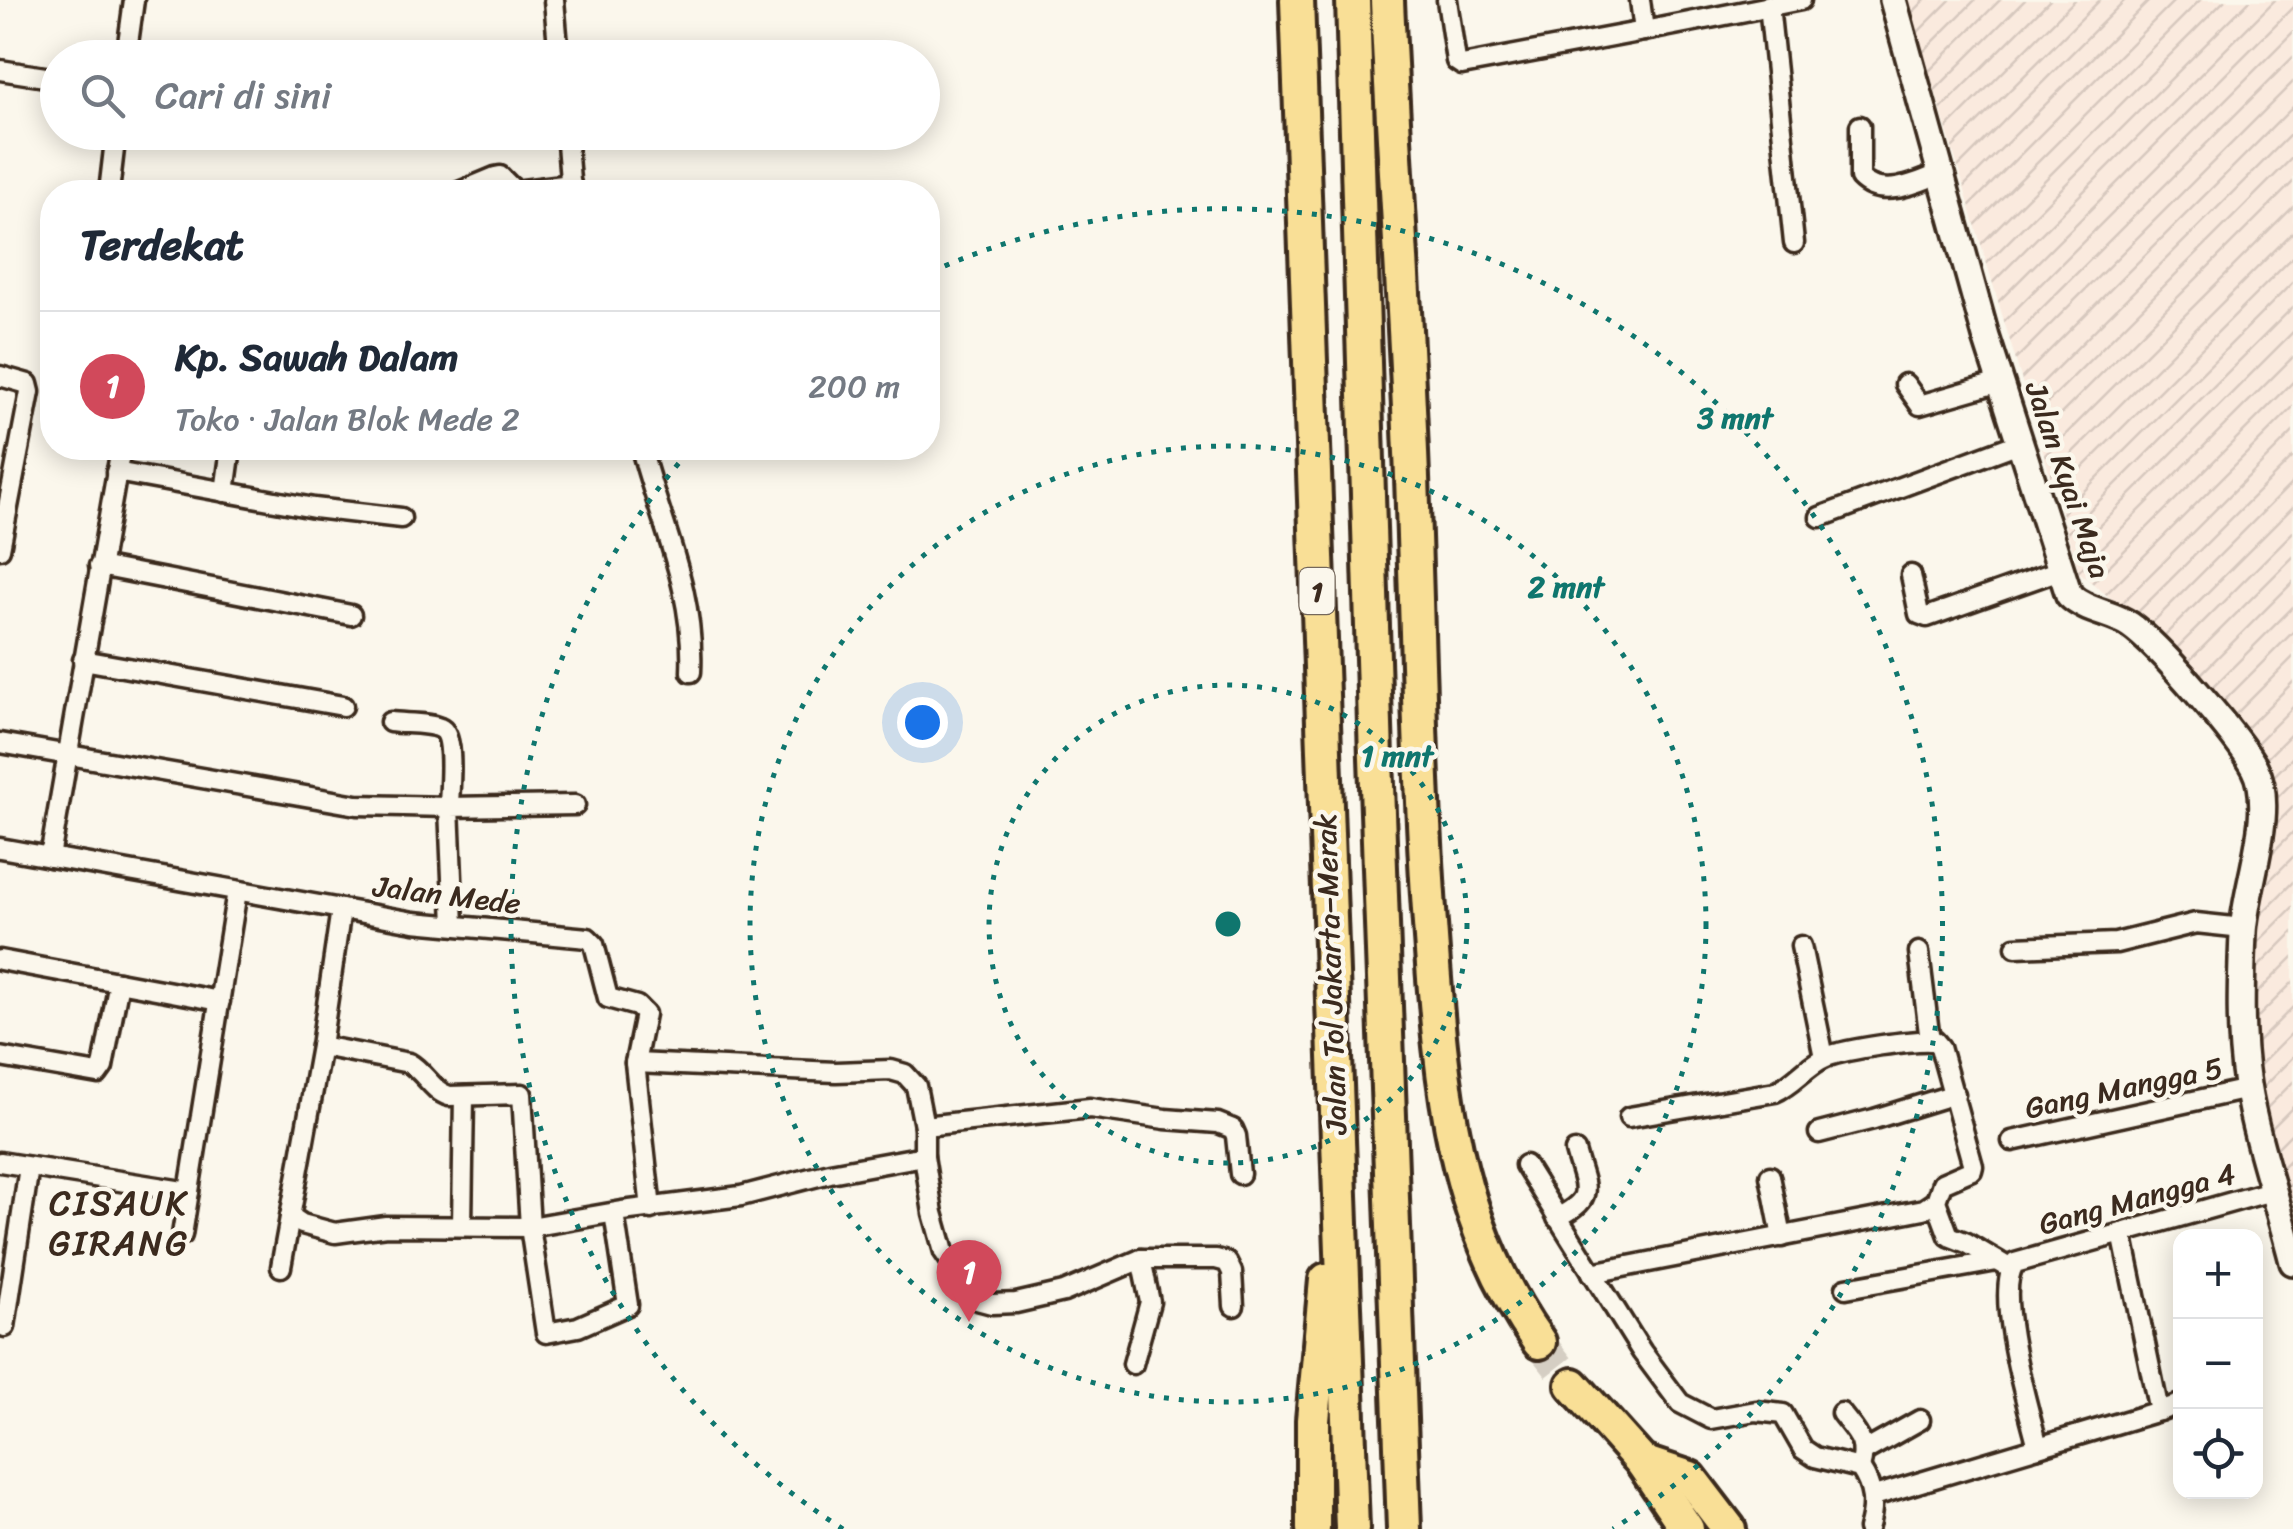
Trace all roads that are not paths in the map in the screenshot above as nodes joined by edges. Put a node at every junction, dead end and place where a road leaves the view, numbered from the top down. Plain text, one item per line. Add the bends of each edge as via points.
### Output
1 (134, 0) edge
2 (554, 0) edge
3 (1297, 0) edge
4 (1353, 0) edge
5 (1388, 0) edge
6 (1447, 0) edge
7 (1640, 0) edge
8 (1801, 0) edge
9 (1893, 0) edge
10 (1769, 5) junction
11 (1644, 30) junction
12 (128, 40) edge
13 (557, 40) edge
14 (0, 70) edge
15 (40, 76) edge
16 (1860, 126) dead end
17 (114, 150) edge
18 (568, 150) edge
19 (1941, 173) junction
20 (110, 180) edge
21 (570, 180) edge
22 (1794, 244) dead end
23 (0, 376) edge
24 (2000, 382) junction
25 (1905, 384) dead end
26 (2019, 443) junction
27 (118, 460) edge
28 (229, 460) edge
29 (645, 460) edge
30 (116, 472) junction
31 (225, 492) junction
32 (1820, 516) dead end
33 (401, 518) dead end
34 (0, 550) edge
35 (99, 566) junction
36 (2060, 570) junction
37 (1911, 575) dead end
38 (351, 615) dead end
39 (83, 660) junction
40 (690, 672) dead end
41 (343, 706) dead end
42 (390, 722) dead end
43 (0, 743) edge
44 (68, 755) junction
45 (575, 806) dead end
46 (448, 808) junction
47 (0, 848) edge
48 (50, 856) junction
49 (237, 891) junction
50 (341, 910) junction
51 (454, 925) junction
52 (2243, 928) junction
53 (1801, 946) dead end
54 (2016, 947) dead end
55 (1919, 952) dead end
56 (0, 960) edge
57 (119, 982) junction
58 (220, 1001) junction
59 (1930, 1040) junction
60 (321, 1046) junction
61 (0, 1057) edge
62 (1824, 1057) junction
63 (634, 1063) junction
64 (2248, 1089) junction
65 (1955, 1094) junction
66 (464, 1096) junction
67 (1629, 1116) dead end
68 (924, 1126) junction
69 (1819, 1132) dead end
70 (2012, 1141) dead end
71 (1575, 1151) dead end
72 (924, 1156) junction
73 (0, 1162) edge
74 (1524, 1166) dead end
75 (29, 1167) junction
76 (1240, 1174) dead end
77 (1770, 1176) dead end
78 (1338, 1182) junction
79 (2275, 1190) junction
80 (190, 1192) junction
81 (1936, 1201) junction
82 (651, 1209) junction
83 (614, 1213) junction
84 (290, 1216) junction
85 (1557, 1218) junction
86 (462, 1226) junction
87 (530, 1227) junction
88 (2122, 1233) junction
89 (182, 1235) dead end
90 (1782, 1237) junction
91 (1140, 1259) junction
92 (2293, 1262) edge
93 (2004, 1265) junction
94 (281, 1267) dead end
95 (1592, 1274) junction
96 (1846, 1288) dead end
97 (1234, 1306) dead end
98 (5, 1327) dead end
99 (1539, 1342) tunnel mouth
100 (1134, 1364) dead end
101 (1573, 1385) tunnel mouth
102 (2173, 1406) edge
103 (2159, 1410) junction
104 (1841, 1413) dead end
105 (1920, 1420) dead end
106 (2038, 1447) junction
107 (1862, 1460) junction
108 (1642, 1462) junction
109 (1874, 1496) junction
110 (1312, 1529) edge
111 (1352, 1529) edge
112 (1404, 1529) edge
113 (1687, 1529) edge
114 (1729, 1529) edge
115 (1868, 1529) edge

1 - 12 street
2 - 13 street
3 - 78 highway, Jalan Tol Jakarta–Merak / 1
4 - 112 highway, Jalan Tol Jakarta–Merak / 1
5 - 99 highway via 1424,844 1449,1126 1499,1280
6 - 11 street via 1462,65
7 - 11 street
8 - 10 street
9 - 19 main road, Jalan Kyai Maja
10 - 11 street
10 - 22 street
14 - 15 street
16 - 19 street via 1860,178 1867,185 1909,186
17 - 20 street
18 - 21 street
19 - 24 main road, Jalan Kyai Maja
23 - 34 street via 22,380 30,392
24 - 25 street via 1920,404
24 - 26 main road, Jalan Kyai Maja
26 - 32 street
26 - 36 main road, Jalan Kyai Maja
27 - 30 street
28 - 31 street
29 - 40 street via 677,557 690,626
30 - 31 street
30 - 35 street
31 - 33 street
35 - 38 street
35 - 39 street
36 - 37 street via 1926,616 1919,614
36 - 52 main road, Jalan Kyai Maja via 2068,595 2129,624 2255,767 2263,795
39 - 41 street
39 - 44 street
42 - 46 street via 447,733
43 - 44 street
44 - 46 street via 356,805
44 - 48 street
45 - 46 street
46 - 51 street
47 - 48 street, Jalan Mede
48 - 49 street, Jalan Mede
49 - 50 street, Jalan Mede
49 - 58 street
50 - 51 street, Jalan Mede
50 - 60 street
51 - 63 street, Jalan Mede via 588,938 608,998 645,1014
52 - 54 street via 2196,923 2116,943
52 - 64 main road, Jalan Kyai Maja via 2241,1032
53 - 62 street
55 - 59 street
56 - 57 street
57 - 58 street
57 - 61 street via 98,1074
58 - 80 street
59 - 62 street
59 - 65 street via 1940,1047
60 - 66 street via 409,1063 441,1093
60 - 84 street
62 - 67 street via 1775,1092
63 - 68 street via 890,1070 916,1086
63 - 82 street, Jalan Mede
64 - 70 street, Gang Mangga 5
64 - 79 main road, Jalan Kyai Maja
65 - 69 street
65 - 81 street via 1974,1166 1942,1183
66 - 86 street
66 - 87 street via 522,1094
68 - 72 street
68 - 76 street via 1090,1108 1218,1122 1232,1130
71 - 85 street via 1584,1195 1580,1206
72 - 82 street
72 - 91 street via 944,1252 976,1300 1016,1304 1064,1292
73 - 75 street
74 - 85 street
75 - 80 street
75 - 98 street
77 - 90 street
78 - 110 highway via 1312,1420
78 - 111 highway, Jalan Tol Jakarta–Merak / 1
79 - 88 street, Gang Mangga 4
79 - 92 main road, Jalan Kyai Maja
80 - 89 street
81 - 90 street via 1924,1209
81 - 93 street via 1949,1236
82 - 83 street
83 - 87 street
83 - 87 street via 628,1305 546,1334
84 - 86 street via 335,1233
84 - 94 street
85 - 95 street
86 - 87 street
88 - 93 street, Gang Mangga 4
88 - 103 street
90 - 95 street
91 - 97 street via 1227,1262
91 - 100 street via 1150,1302
93 - 96 street
93 - 106 street, Gang Mangga 4 via 2014,1355
95 - 107 street via 1680,1403 1711,1419 1779,1412 1815,1457
101 - 108 highway
102 - 103 street
103 - 106 street
104 - 107 street via 1861,1440
105 - 107 street
106 - 109 street
107 - 109 street
108 - 113 highway
108 - 114 highway via 1690,1478
109 - 115 street

